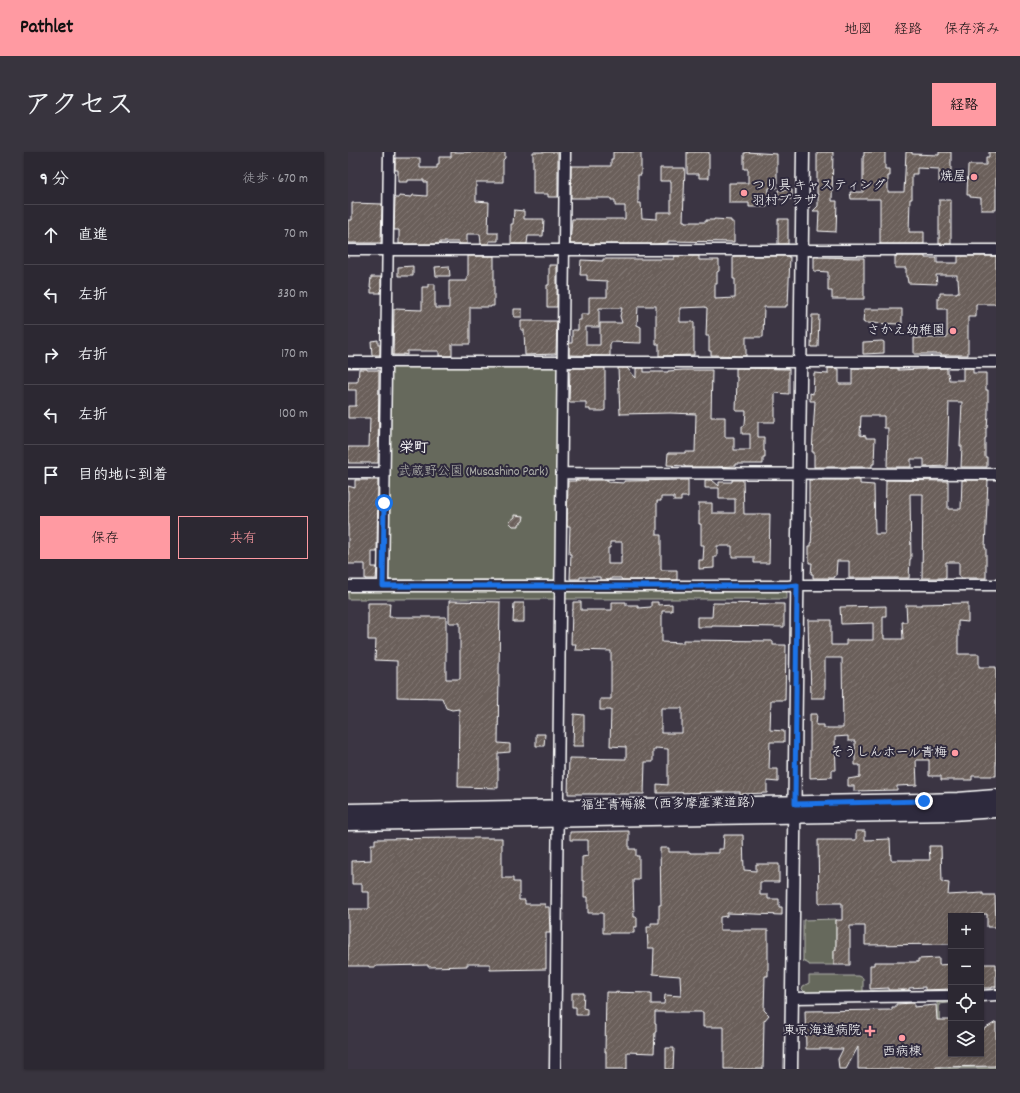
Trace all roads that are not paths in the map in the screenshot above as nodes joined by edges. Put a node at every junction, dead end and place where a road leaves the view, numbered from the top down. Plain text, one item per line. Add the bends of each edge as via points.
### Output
1 (389, 152) edge
2 (565, 152) edge
3 (803, 152) edge
4 (348, 250) edge
5 (387, 250) junction
6 (565, 250) junction
7 (802, 250) junction
8 (996, 250) edge
9 (348, 362) edge
10 (386, 362) junction
11 (563, 362) junction
12 (800, 362) junction
13 (996, 362) edge
14 (348, 473) edge
15 (384, 473) junction
16 (562, 473) junction
17 (799, 473) junction
18 (996, 474) edge
19 (797, 585) junction
20 (996, 585) edge
21 (348, 586) edge
22 (383, 586) junction
23 (560, 587) junction
24 (996, 797) edge
25 (958, 807) junction
26 (795, 810) junction
27 (996, 810) edge
28 (348, 811) edge
29 (557, 813) junction
30 (348, 823) edge
31 (996, 995) edge
32 (948, 996) edge
33 (984, 996) edge
34 (792, 998) junction
35 (555, 1069) edge
36 (792, 1069) edge

1 - 5 street
2 - 6 street
3 - 7 street
4 - 5 street
5 - 6 street
5 - 10 street
6 - 7 street
6 - 11 street
7 - 8 street
7 - 12 street
9 - 10 street
10 - 11 street
10 - 15 street
11 - 12 street
11 - 16 street
12 - 13 street
12 - 17 street
14 - 15 street
15 - 22 street
16 - 17 street
16 - 23 street
17 - 18 street
17 - 19 street
19 - 20 street
19 - 23 street
19 - 26 street
21 - 22 street
22 - 23 street
23 - 29 street
24 - 25 main road, 福生青梅線（西多摩産業道路）
25 - 26 main road, 福生青梅線（西多摩産業道路）
25 - 27 main road, 福生青梅線（西多摩産業道路）
26 - 29 main road, 福生青梅線（西多摩産業道路）
26 - 34 street
28 - 29 main road, 福生青梅線（西多摩産業道路）
29 - 30 main road, 福生青梅線（西多摩産業道路）
29 - 35 street
31 - 33 street
32 - 34 street
34 - 36 street

